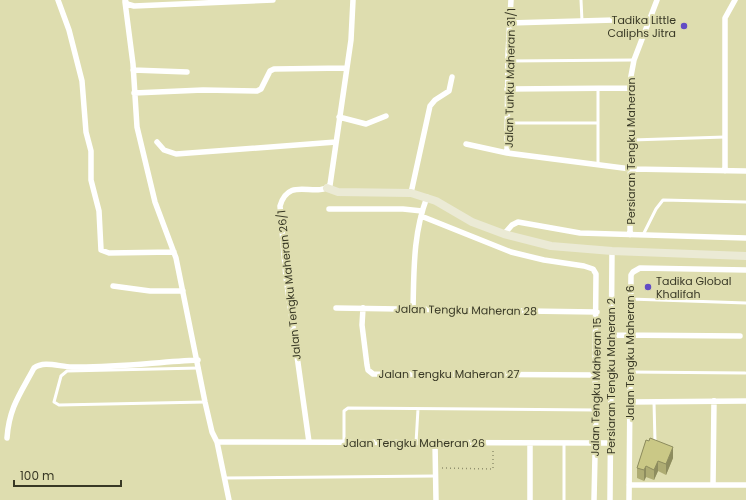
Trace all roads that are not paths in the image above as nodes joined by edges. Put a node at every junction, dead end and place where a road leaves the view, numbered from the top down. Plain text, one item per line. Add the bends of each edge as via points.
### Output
1 (58, 0) edge
2 (273, 0) edge
3 (353, 0) edge
4 (511, 0) edge
5 (581, 0) edge
6 (657, 0) edge
7 (735, 0) edge
8 (125, 1) edge
9 (650, 19) junction
10 (582, 21) junction
11 (509, 23) junction
12 (634, 60) junction
13 (508, 61) junction
14 (346, 68) junction
15 (133, 70) junction
16 (187, 72) dead end
17 (452, 77) dead end
18 (630, 88) junction
19 (507, 89) junction
20 (598, 89) junction
21 (134, 93) junction
22 (386, 116) dead end
23 (339, 117) junction
24 (507, 123) junction
25 (598, 123) junction
26 (725, 137) junction
27 (632, 140) junction
28 (157, 142) dead end
29 (336, 142) junction
30 (466, 144) dead end
31 (507, 153) junction
32 (598, 165) junction
33 (631, 169) junction
34 (725, 171) junction
35 (746, 171) edge
36 (328, 188) junction
37 (411, 193) junction
38 (427, 197) junction
39 (746, 202) edge
40 (329, 209) dead end
41 (421, 214) junction
42 (504, 234) junction
43 (630, 235) junction
44 (643, 235) junction
45 (746, 238) edge
46 (612, 251) junction
47 (174, 252) junction
48 (746, 256) edge
49 (746, 270) edge
50 (113, 286) dead end
51 (183, 291) junction
52 (630, 299) junction
53 (746, 302) edge
54 (336, 308) dead end
55 (363, 308) junction
56 (413, 309) junction
57 (597, 312) junction
58 (612, 334) junction
59 (630, 335) junction
60 (740, 336) dead end
61 (198, 360) junction
62 (199, 368) junction
63 (629, 372) junction
64 (745, 373) edge
65 (595, 375) junction
66 (714, 401) junction
67 (746, 401) edge
68 (205, 402) junction
69 (630, 402) junction
70 (654, 402) junction
71 (418, 408) junction
72 (596, 410) junction
73 (7, 438) dead end
74 (217, 442) junction
75 (309, 442) junction
76 (344, 442) junction
77 (655, 442) edge
78 (416, 443) junction
79 (435, 443) junction
80 (611, 443) junction
81 (530, 444) junction
82 (564, 444) junction
83 (595, 444) junction
84 (435, 476) junction
85 (224, 478) junction
86 (713, 485) junction
87 (746, 485) edge
88 (629, 486) junction
89 (229, 500) edge
90 (436, 500) edge
91 (530, 500) edge
92 (564, 500) edge
93 (594, 500) edge
94 (610, 500) edge
95 (629, 500) edge

1 - 47 street via 82,80 86,132 91,151 91,180 98,203 101,250
2 - 8 street via 141,5 130,5
3 - 14 street via 351,40
4 - 11 street, Jalan Tunku Maheran 31/1
5 - 10 lane
6 - 9 street, Persiaran Tengku Maheran
7 - 26 street via 725,18
8 - 15 street
9 - 10 street
9 - 12 street, Persiaran Tengku Maheran
10 - 11 street
11 - 13 street, Jalan Tunku Maheran 31/1
12 - 13 lane
12 - 18 street, Persiaran Tengku Maheran
13 - 19 street, Jalan Tunku Maheran 31/1
14 - 21 street via 274,69 257,91
14 - 23 street
15 - 16 street
15 - 21 street
17 - 37 street via 450,91 430,106
18 - 20 street
18 - 27 street, Persiaran Tengku Maheran
19 - 20 street
19 - 24 street, Jalan Tunku Maheran 31/1
20 - 25 lane
21 - 47 street via 136,118 155,202
22 - 23 street via 366,124
23 - 29 street
24 - 25 lane
24 - 31 street, Jalan Tunku Maheran 31/1
25 - 32 lane
26 - 27 lane
26 - 34 street
27 - 33 street, Persiaran Tengku Maheran
28 - 29 street via 164,150 176,154
29 - 36 street
30 - 31 street
31 - 32 street, Jalan Tunku Maheran 31/1
32 - 33 street, Jalan Tunku Maheran 31/1
33 - 34 street, Jalan Tunku Maheran 31/1
33 - 43 street, Persiaran Tengku Maheran
34 - 35 street, Jalan Tunku Maheran 31/1
36 - 37 street via 338,192
36 - 75 street, Jalan Tengku Maheran 26/1 via 289,192 283,197 280,206 286,277
37 - 38 street
38 - 41 street
38 - 42 street via 472,222
39 - 44 lane via 663,200
40 - 41 street via 402,209
41 - 56 street via 414,244
41 - 57 street, Jalan Tengku Maheran 15 via 510,252 593,269 596,274
42 - 43 street via 516,223 521,222 559,231
42 - 46 street via 550,246
43 - 44 street
44 - 45 street
46 - 48 street
46 - 58 street, Persiaran Tengku Maheran 2
47 - 51 street
49 - 52 street, Jalan Tengku Maheran 6 via 636,269 631,275
50 - 51 street via 150,291
51 - 61 street
52 - 53 lane
52 - 59 street, Jalan Tengku Maheran 6
54 - 55 street, Jalan Tengku Maheran 28
55 - 56 street, Jalan Tengku Maheran 28
55 - 65 street, Jalan Tengku Maheran 27 via 362,325 367,365 373,374
56 - 57 street, Jalan Tengku Maheran 28
57 - 65 street, Jalan Tengku Maheran 15
58 - 59 street
58 - 80 street, Persiaran Tengku Maheran 2
59 - 60 street
59 - 63 street, Jalan Tengku Maheran 6
61 - 62 street
61 - 73 street via 77,367 46,364 38,366 34,368 12,410 8,420
62 - 68 street
62 - 68 lane via 67,371 60,376 54,402 59,406
63 - 64 lane
63 - 69 street, Jalan Tengku Maheran 6
65 - 72 street, Jalan Tengku Maheran 15
66 - 67 street
66 - 70 street
66 - 86 street
68 - 74 street
69 - 70 street
69 - 88 street, Jalan Tengku Maheran 6
70 - 77 lane
71 - 72 lane
71 - 76 lane via 346,408
71 - 78 lane
72 - 83 street, Jalan Tengku Maheran 15
74 - 75 street, Jalan Tengku Maheran 26
74 - 85 street
75 - 76 street, Jalan Tengku Maheran 26
76 - 78 street, Jalan Tengku Maheran 26
78 - 79 street, Jalan Tengku Maheran 26
79 - 81 street, Jalan Tengku Maheran 26
79 - 84 street
80 - 83 street, Jalan Tengku Maheran 26
80 - 94 street, Persiaran Tengku Maheran 2
81 - 82 street, Jalan Tengku Maheran 26
81 - 91 street
82 - 83 street, Jalan Tengku Maheran 26
82 - 92 lane
83 - 93 street, Jalan Tengku Maheran 15
84 - 85 lane
84 - 90 street
85 - 89 street
86 - 87 street
86 - 88 street
88 - 95 street, Jalan Tengku Maheran 6

